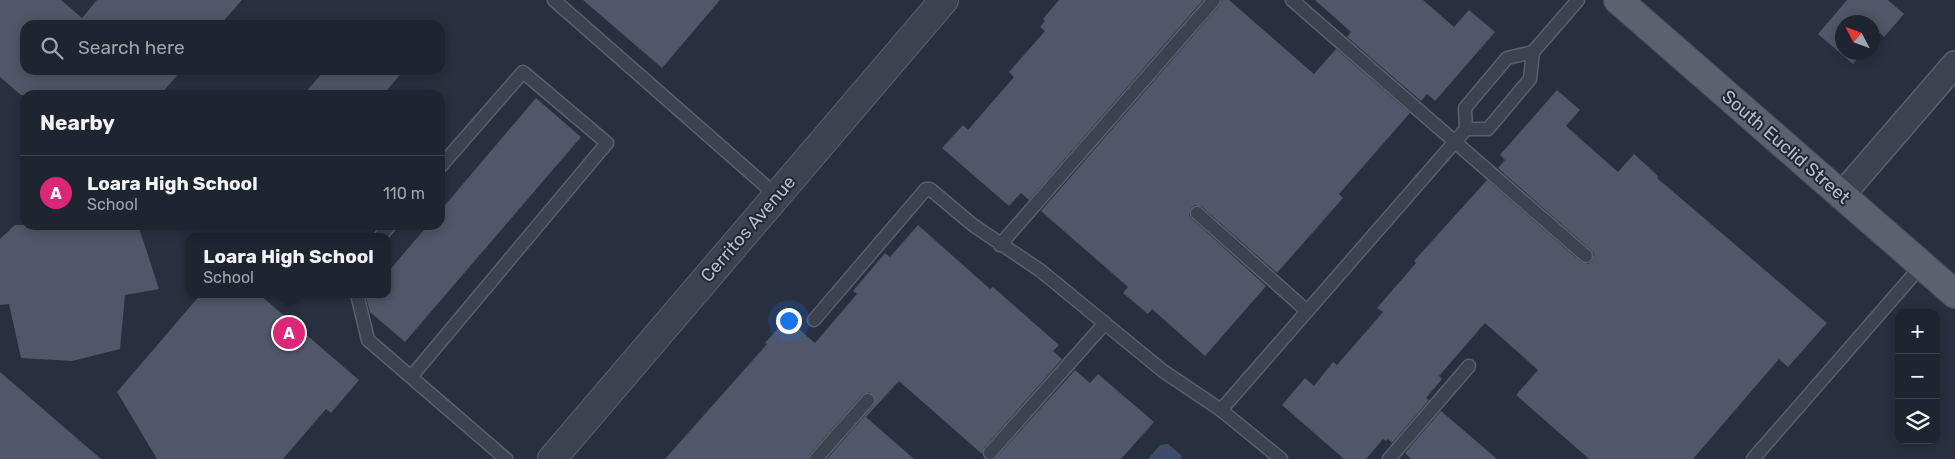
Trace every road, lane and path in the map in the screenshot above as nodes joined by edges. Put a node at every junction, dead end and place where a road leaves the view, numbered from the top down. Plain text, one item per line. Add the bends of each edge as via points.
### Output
1 (554, 0) edge
2 (944, 0) edge
3 (1214, 0) edge
4 (1292, 0) edge
5 (1578, 0) edge
6 (1618, 0) edge
7 (1533, 52) junction
8 (1955, 64) edge
9 (1466, 128) junction
10 (1455, 142) junction
11 (445, 161) edge
12 (777, 196) junction
13 (1841, 196) junction
14 (1197, 213) dead end
15 (1000, 245) junction
16 (1586, 256) dead end
17 (1922, 265) junction
18 (1955, 294) edge
19 (358, 298) edge
20 (1307, 311) junction
21 (814, 320) dead end
22 (1105, 323) junction
23 (1469, 366) dead end
24 (411, 377) junction
25 (868, 400) dead end
26 (1221, 410) junction
27 (990, 453) dead end
28 (506, 459) edge
29 (552, 459) edge
30 (816, 459) edge
31 (1281, 459) edge
32 (1389, 459) edge
33 (1753, 459) edge

1 - 12 lane
2 - 12 street, Cerritos Avenue
3 - 15 lane
4 - 10 lane
5 - 7 lane
6 - 13 main road, South Euclid Street
7 - 9 lane via 1507,58 1465,108
7 - 9 lane via 1530,79 1488,129
8 - 13 street
9 - 10 lane
10 - 16 lane
10 - 20 lane
11 - 24 lane via 523,72 607,143
12 - 29 street, Cerritos Avenue
13 - 17 main road, South Euclid Street
14 - 20 lane
15 - 21 lane via 930,189 926,190
15 - 22 lane via 1041,271
17 - 18 main road, South Euclid Street
17 - 33 lane
19 - 24 lane via 368,340
20 - 26 lane
22 - 26 lane via 1162,371
22 - 27 lane
23 - 32 lane
24 - 28 lane
25 - 30 lane
26 - 31 lane

